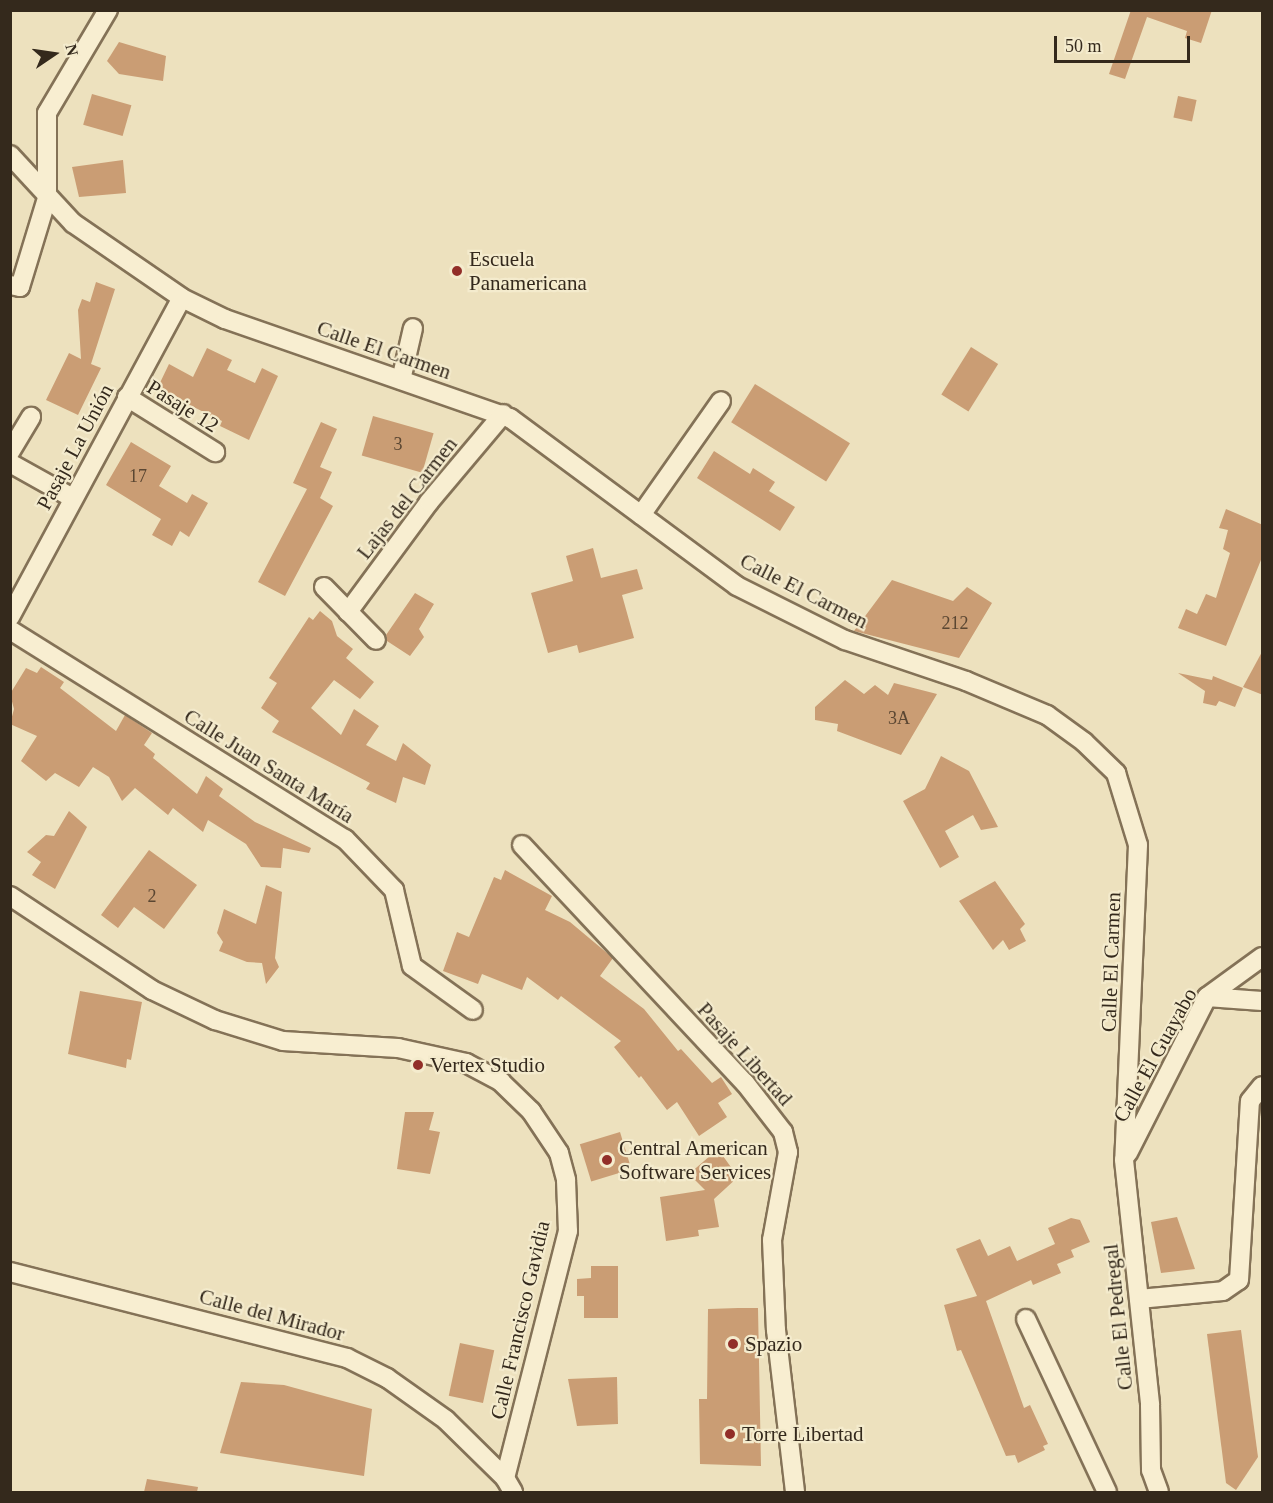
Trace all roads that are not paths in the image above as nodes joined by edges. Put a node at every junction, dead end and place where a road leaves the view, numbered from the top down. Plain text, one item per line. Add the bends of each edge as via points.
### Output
1 (108, 10) edge
2 (10, 155) edge
3 (47, 198) junction
4 (10, 285) edge
5 (182, 298) junction
6 (413, 328) dead end
7 (402, 380) junction
8 (127, 397) junction
9 (721, 401) dead end
10 (503, 414) junction
11 (31, 417) dead end
12 (10, 452) edge
13 (215, 452) dead end
14 (10, 463) edge
15 (73, 498) junction
16 (641, 515) junction
17 (324, 587) dead end
18 (348, 612) junction
19 (10, 617) edge
20 (10, 630) edge
21 (376, 640) dead end
22 (522, 845) dead end
23 (10, 896) edge
24 (1263, 957) edge
25 (1208, 997) junction
26 (1263, 1001) edge
27 (473, 1010) dead end
28 (1263, 1086) edge
29 (1124, 1160) junction
30 (10, 1272) edge
31 (1139, 1299) junction
32 (1026, 1319) dead end
33 (509, 1485) edge
34 (795, 1492) edge
35 (1107, 1492) edge
36 (1160, 1492) edge

1 - 3 street via 47,113
2 - 3 street, Calle El Carmen
3 - 4 street via 20,287
3 - 5 street, Calle El Carmen via 73,223
5 - 7 street, Calle El Carmen via 225,320
5 - 8 street, Pasaje La Unión
6 - 7 street
7 - 10 street, Calle El Carmen
8 - 13 street, Pasaje 12
8 - 15 street, Pasaje La Unión
9 - 16 street
10 - 16 street, Calle El Carmen
10 - 18 street, Lajas del Carmen via 429,502
11 - 12 street
14 - 15 street
15 - 19 street, Pasaje La Unión
16 - 29 street, Calle El Carmen via 737,586 845,640 966,681 1047,715 1084,741 1116,773 1138,844
17 - 18 street
18 - 21 street
20 - 27 street, Calle Juan Santa María via 345,839 394,890 412,966
22 - 34 street, Pasaje Libertad via 745,1083 783,1132 788,1152 772,1240 776,1330
23 - 33 street, Calle Francisco Gavidia via 152,990 215,1020 283,1041 398,1048 466,1063 501,1082 531,1111 559,1153 566,1180 568,1231
24 - 25 street, Calle El Guayabo
25 - 26 street
25 - 29 street, Calle El Guayabo
28 - 31 street via 1250,1101 1239,1280 1223,1291
29 - 31 street, Calle El Pedregal
30 - 33 street, Calle del Mirador via 347,1358 387,1378 446,1420
31 - 36 street, Calle El Pedregal via 1150,1405 1151,1470
32 - 35 street

